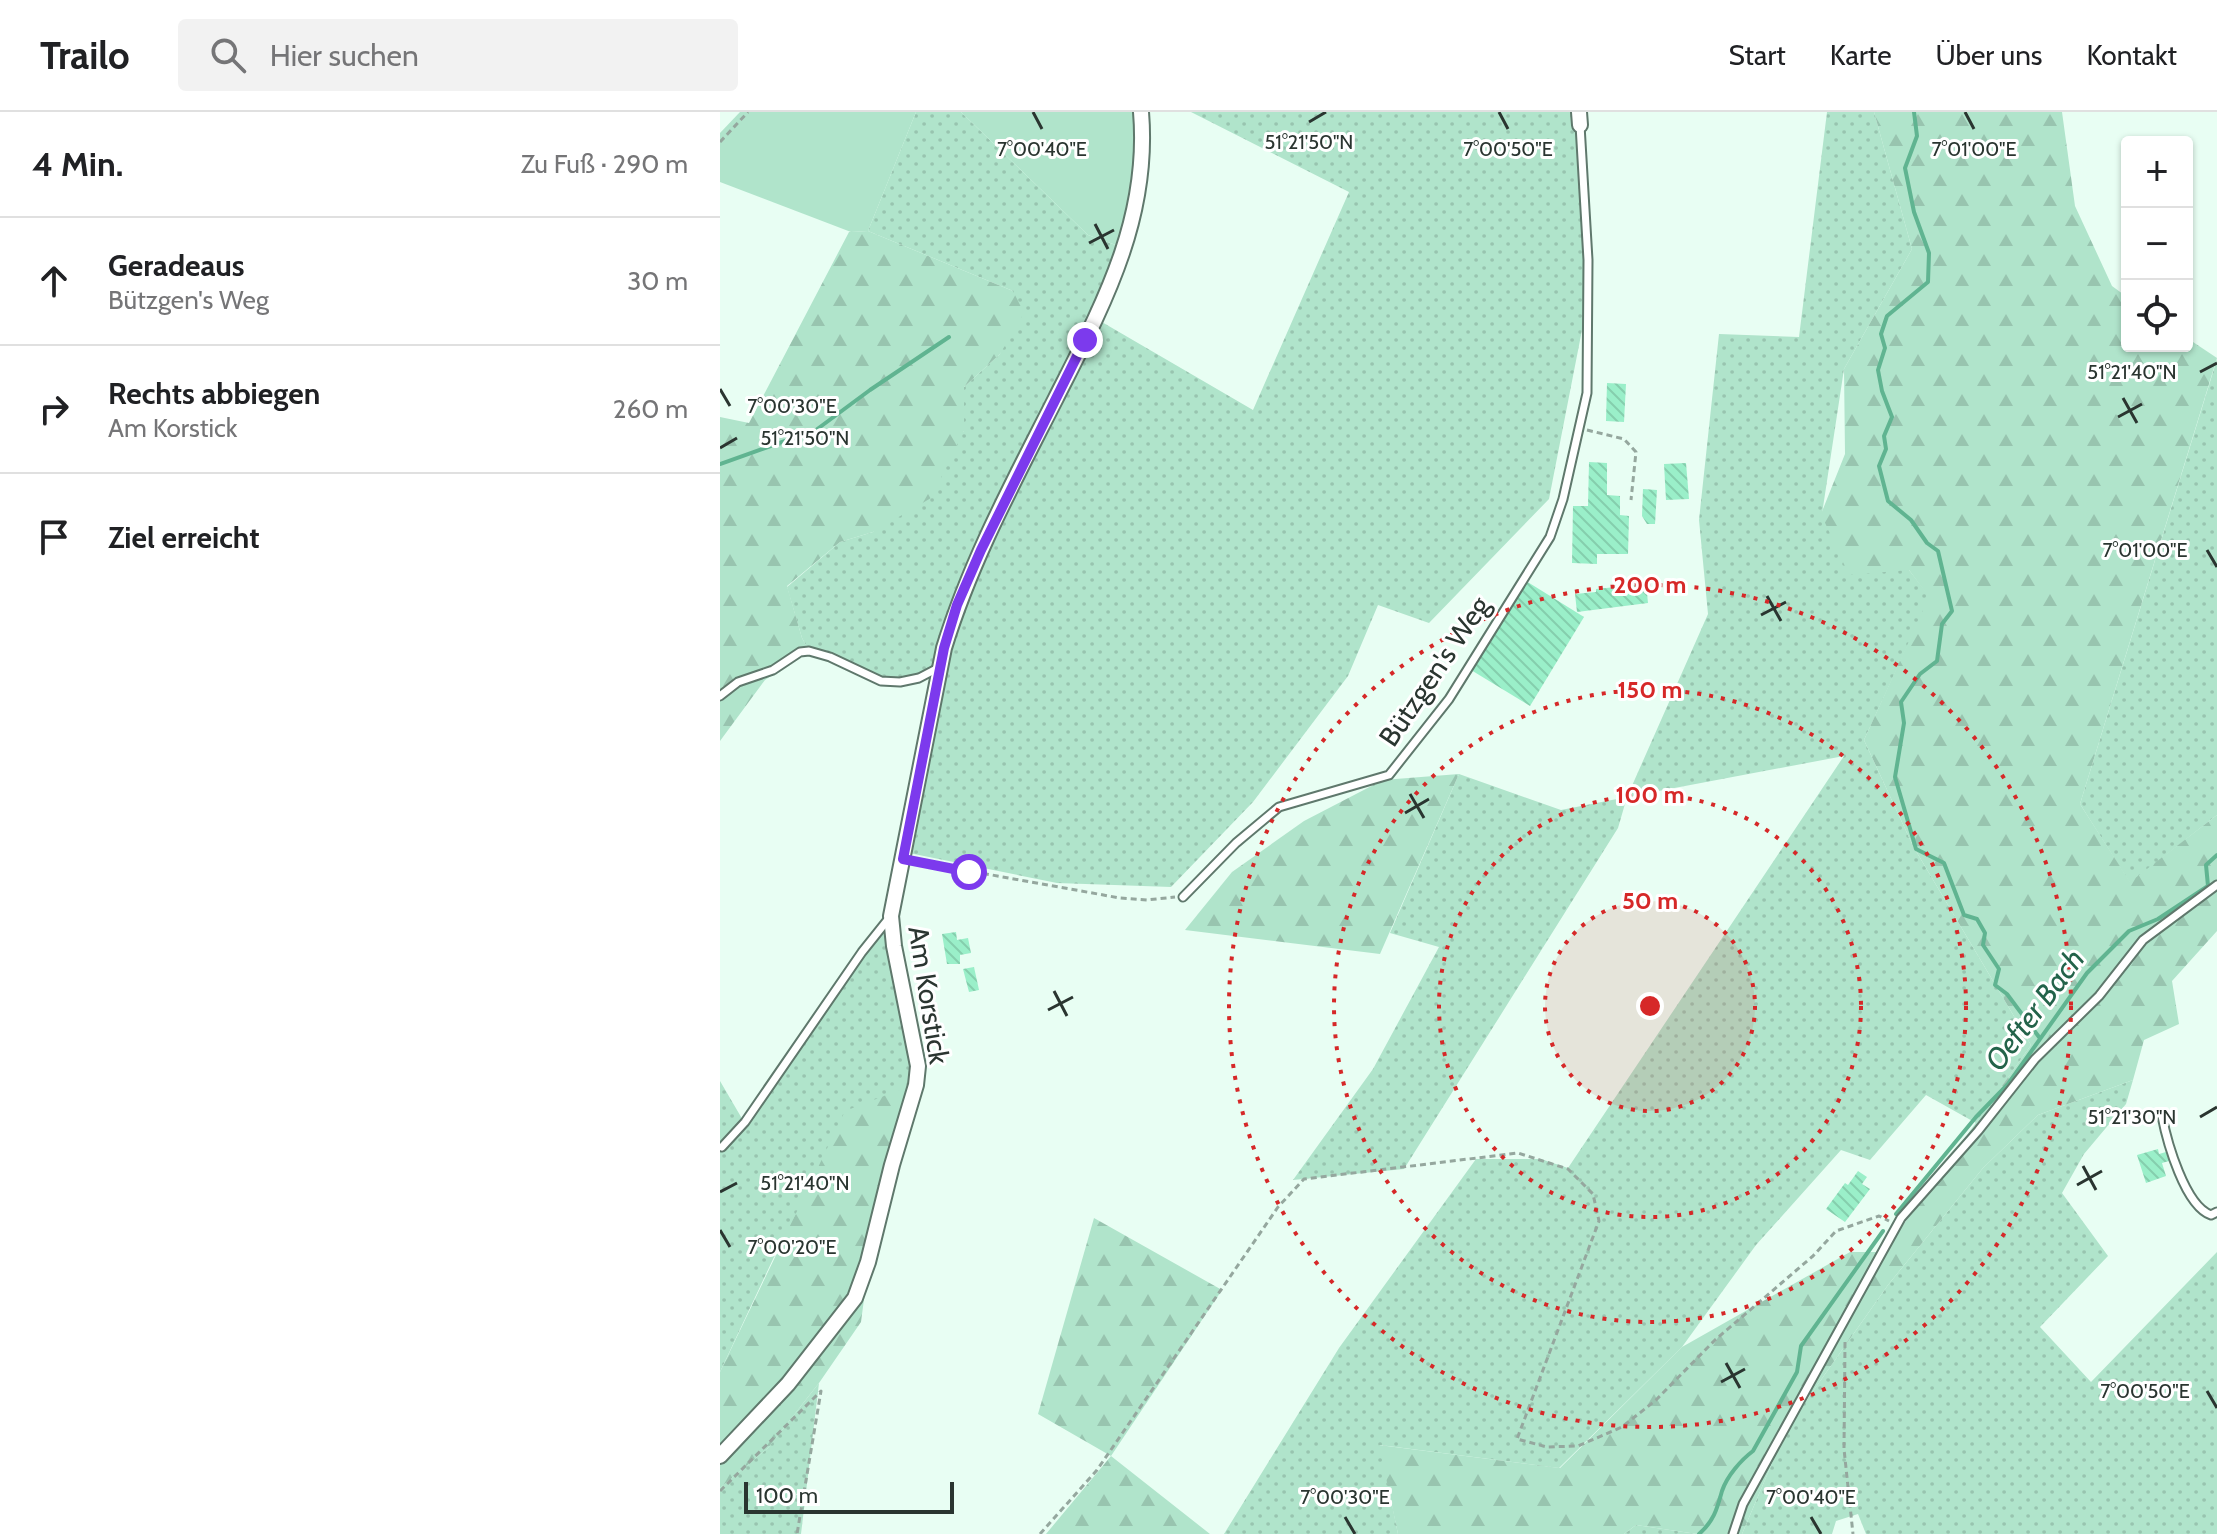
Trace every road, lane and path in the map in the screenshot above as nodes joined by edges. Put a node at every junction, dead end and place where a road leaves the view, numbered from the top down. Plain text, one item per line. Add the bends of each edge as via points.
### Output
1 (748, 112) edge
2 (1141, 112) edge
3 (1579, 119) edge
4 (720, 142) edge
5 (1579, 427) junction
6 (1631, 500) dead end
7 (941, 667) junction
8 (720, 696) edge
9 (903, 859) junction
10 (2217, 885) edge
11 (1183, 897) joint
12 (891, 916) junction
13 (2162, 1116) dead end
14 (722, 1147) edge
15 (2217, 1212) edge
16 (1896, 1224) junction
17 (1846, 1316) junction
18 (720, 1456) edge
19 (720, 1491) edge
20 (797, 1534) edge
21 (1040, 1534) edge
22 (1733, 1534) edge
23 (1853, 1534) edge

1 - 4 path
2 - 7 street, Am Korstick via 1140,190 1124,248 1085,340 981,550 957,605
3 - 5 lane, Bützgen's Weg via 1588,260 1587,393
5 - 6 path via 1624,439 1636,452
5 - 11 lane, Bützgen's Weg via 1550,537 1449,699 1389,775 1279,807
7 - 8 lane via 919,678 881,681 830,657 800,652
7 - 9 street, Am Korstick
9 - 11 path via 1120,898
9 - 12 street, Am Korstick
10 - 16 lane via 2143,940
12 - 14 lane, Am Korstick
12 - 18 street, Am Korstick via 918,1066 868,1262 855,1298 829,1334
13 - 15 lane via 2193,1202 2211,1215
16 - 17 lane
16 - 21 path via 1879,1216 1836,1231 1622,1427 1578,1446 1547,1447 1517,1439 1599,1221 1593,1194 1568,1169 1518,1153 1304,1179 1278,1207 1097,1470
17 - 22 lane via 1743,1504
17 - 23 path via 1844,1449
19 - 20 path via 821,1391

